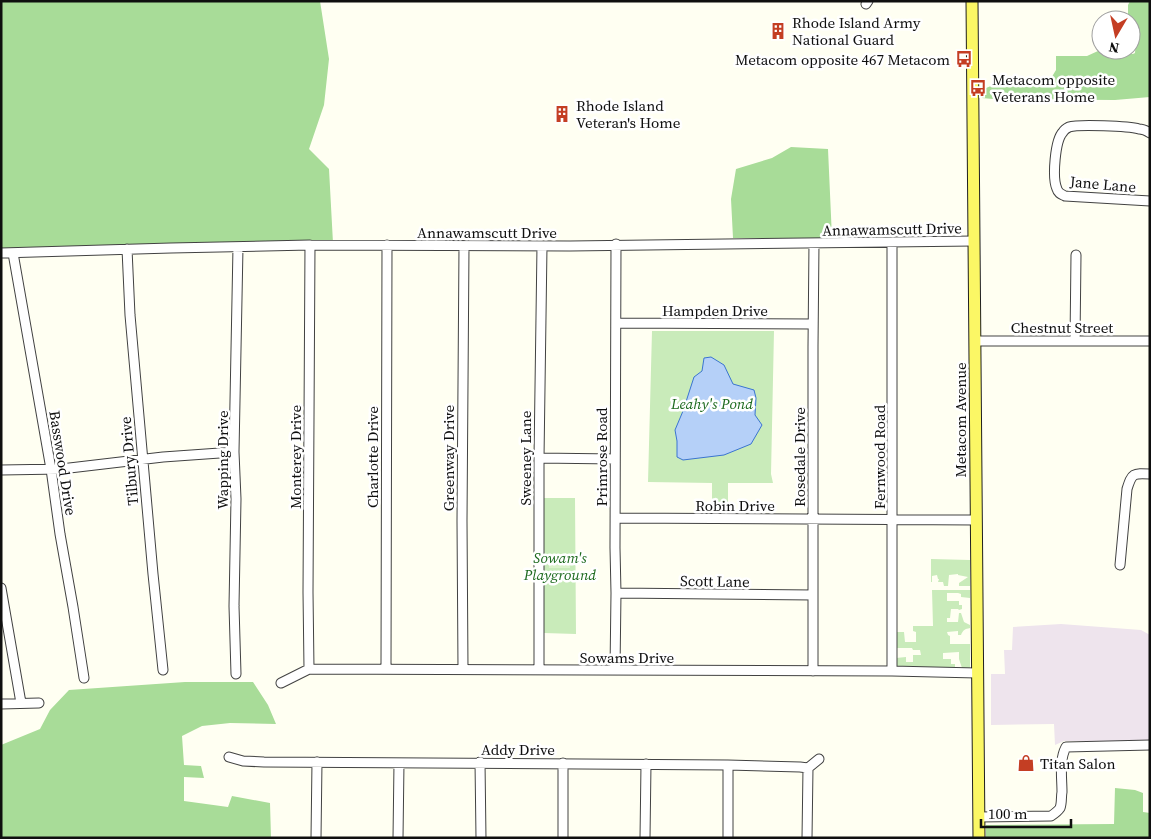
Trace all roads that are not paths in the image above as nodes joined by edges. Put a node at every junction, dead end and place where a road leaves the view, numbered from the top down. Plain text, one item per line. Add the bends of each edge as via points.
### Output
1 (972, 1) edge
2 (1150, 133) edge
3 (1150, 201) edge
4 (974, 241) junction
5 (814, 243) junction
6 (892, 243) junction
7 (616, 244) junction
8 (310, 245) junction
9 (387, 246) junction
10 (464, 246) junction
11 (542, 246) junction
12 (238, 247) junction
13 (127, 249) junction
14 (13, 252) junction
15 (1, 253) edge
16 (1076, 255) dead end
17 (616, 323) junction
18 (813, 324) junction
19 (975, 341) junction
20 (1075, 341) junction
21 (1150, 342) edge
22 (234, 452) junction
23 (539, 458) junction
24 (615, 459) junction
25 (143, 460) junction
26 (51, 469) junction
27 (1, 470) edge
28 (1150, 474) edge
29 (615, 518) junction
30 (813, 519) junction
31 (893, 520) junction
32 (976, 520) junction
33 (1120, 565) dead end
34 (1, 588) edge
35 (616, 593) junction
36 (813, 596) junction
37 (309, 669) junction
38 (386, 669) junction
39 (462, 669) junction
40 (163, 670) dead end
41 (539, 670) junction
42 (615, 670) junction
43 (813, 671) junction
44 (892, 671) junction
45 (977, 673) junction
46 (236, 674) dead end
47 (84, 678) dead end
48 (281, 683) dead end
49 (21, 703) junction
50 (39, 703) dead end
51 (1, 704) edge
52 (1150, 745) edge
53 (229, 757) dead end
54 (820, 759) dead end
55 (317, 762) junction
56 (399, 762) junction
57 (480, 762) junction
58 (563, 763) junction
59 (646, 764) junction
60 (728, 765) junction
61 (808, 768) junction
62 (979, 817) junction
63 (316, 838) edge
64 (398, 838) edge
65 (481, 838) edge
66 (563, 838) edge
67 (645, 838) edge
68 (728, 838) edge
69 (807, 838) edge
70 (978, 838) edge

1 - 4 main road, Metacom Avenue
2 - 3 street, Jane Lane via 1138,128 1068,128 1060,134 1057,142 1055,172 1056,188 1065,196
4 - 6 street, Annawamscutt Drive
4 - 19 main road, Metacom Avenue
5 - 6 street, Annawamscutt Drive
5 - 7 street, Annawamscutt Drive
5 - 18 street, Rosedale Drive
6 - 31 street, Fernwood Road
7 - 11 street, Annawamscutt Drive
7 - 17 street, Primrose Road
8 - 9 street, Annawamscutt Drive
8 - 12 street, Annawamscutt Drive
8 - 37 street, Monterey Drive
9 - 10 street, Annawamscutt Drive
9 - 38 street, Charlotte Drive
10 - 11 street, Annawamscutt Drive
10 - 39 street, Greenway Drive
11 - 23 street, Sweeney Lane
12 - 13 street, Annawamscutt Drive
12 - 22 street, Wapping Drive
13 - 14 street, Annawamscutt Drive
13 - 25 street, Tilbury Drive
14 - 15 street, Annawamscutt Drive
14 - 26 street, Basswood Drive
16 - 20 street
17 - 18 street, Hampden Drive
17 - 24 street, Primrose Road
18 - 30 street, Rosedale Drive
19 - 20 street, Chestnut Street
19 - 32 main road, Metacom Avenue
20 - 21 street, Chestnut Street
22 - 25 street
22 - 46 street, Wapping Drive
23 - 24 street
23 - 41 street, Sweeney Lane
24 - 29 street, Primrose Road
25 - 26 street
25 - 40 street, Tilbury Drive
26 - 27 street
26 - 47 street, Basswood Drive
28 - 33 street via 1135,474 1130,478
29 - 30 street, Robin Drive
29 - 35 street, Primrose Road
30 - 31 street, Robin Drive
30 - 36 street, Rosedale Drive
31 - 32 street, Robin Drive
31 - 44 street, Fernwood Road
32 - 45 main road, Metacom Avenue
34 - 49 street
35 - 36 street, Scott Lane
35 - 42 street, Primrose Road
36 - 43 street, Rosedale Drive
37 - 38 street, Sowams Drive
37 - 48 street, Sowams Drive
38 - 39 street, Sowams Drive
39 - 41 street, Sowams Drive
41 - 42 street, Sowams Drive
42 - 43 street, Sowams Drive
43 - 44 street, Sowams Drive
44 - 45 street, Sowams Drive
45 - 62 main road, Metacom Avenue
49 - 50 street
49 - 51 street
52 - 62 street via 1066,747 1062,762 1062,801 1056,813 1050,816
53 - 55 street, Addy Drive via 243,761
54 - 61 street
55 - 56 street, Addy Drive
55 - 63 street
56 - 57 street, Addy Drive
56 - 64 street
57 - 58 street, Addy Drive
57 - 65 street
58 - 59 street, Addy Drive
58 - 66 street
59 - 60 street, Addy Drive
59 - 67 street
60 - 61 street, Addy Drive
60 - 68 street
61 - 69 street
62 - 70 main road, Metacom Avenue

